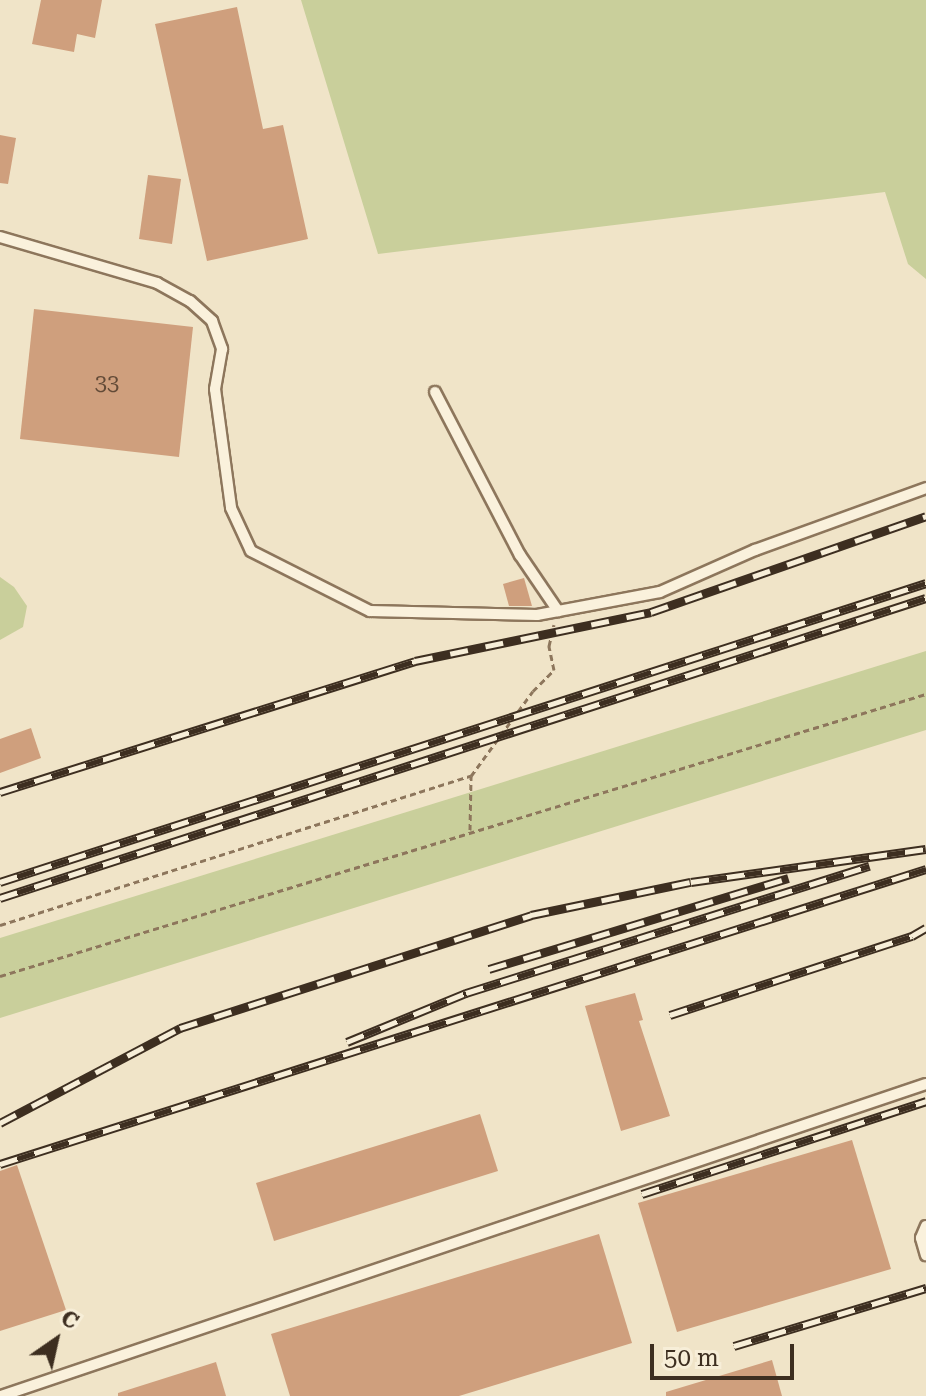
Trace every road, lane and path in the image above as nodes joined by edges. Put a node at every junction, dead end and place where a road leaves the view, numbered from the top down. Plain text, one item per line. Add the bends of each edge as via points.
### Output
1 (0, 237) edge
2 (435, 392) dead end
3 (926, 488) edge
4 (558, 611) junction
5 (926, 694) edge
6 (471, 776) junction
7 (470, 830) junction
8 (0, 925) edge
9 (0, 976) edge
10 (926, 1084) edge
11 (926, 1226) edge
12 (926, 1255) edge
13 (1, 1396) edge

1 - 4 lane via 157,283 212,321 222,349 215,389 231,508 251,551 370,611
2 - 4 lane via 520,555
3 - 4 lane via 755,550 660,592
4 - 6 path via 549,646 554,670
5 - 7 path
6 - 7 path
6 - 8 path
7 - 9 path
10 - 13 lane
11 - 12 lane via 921,1238

